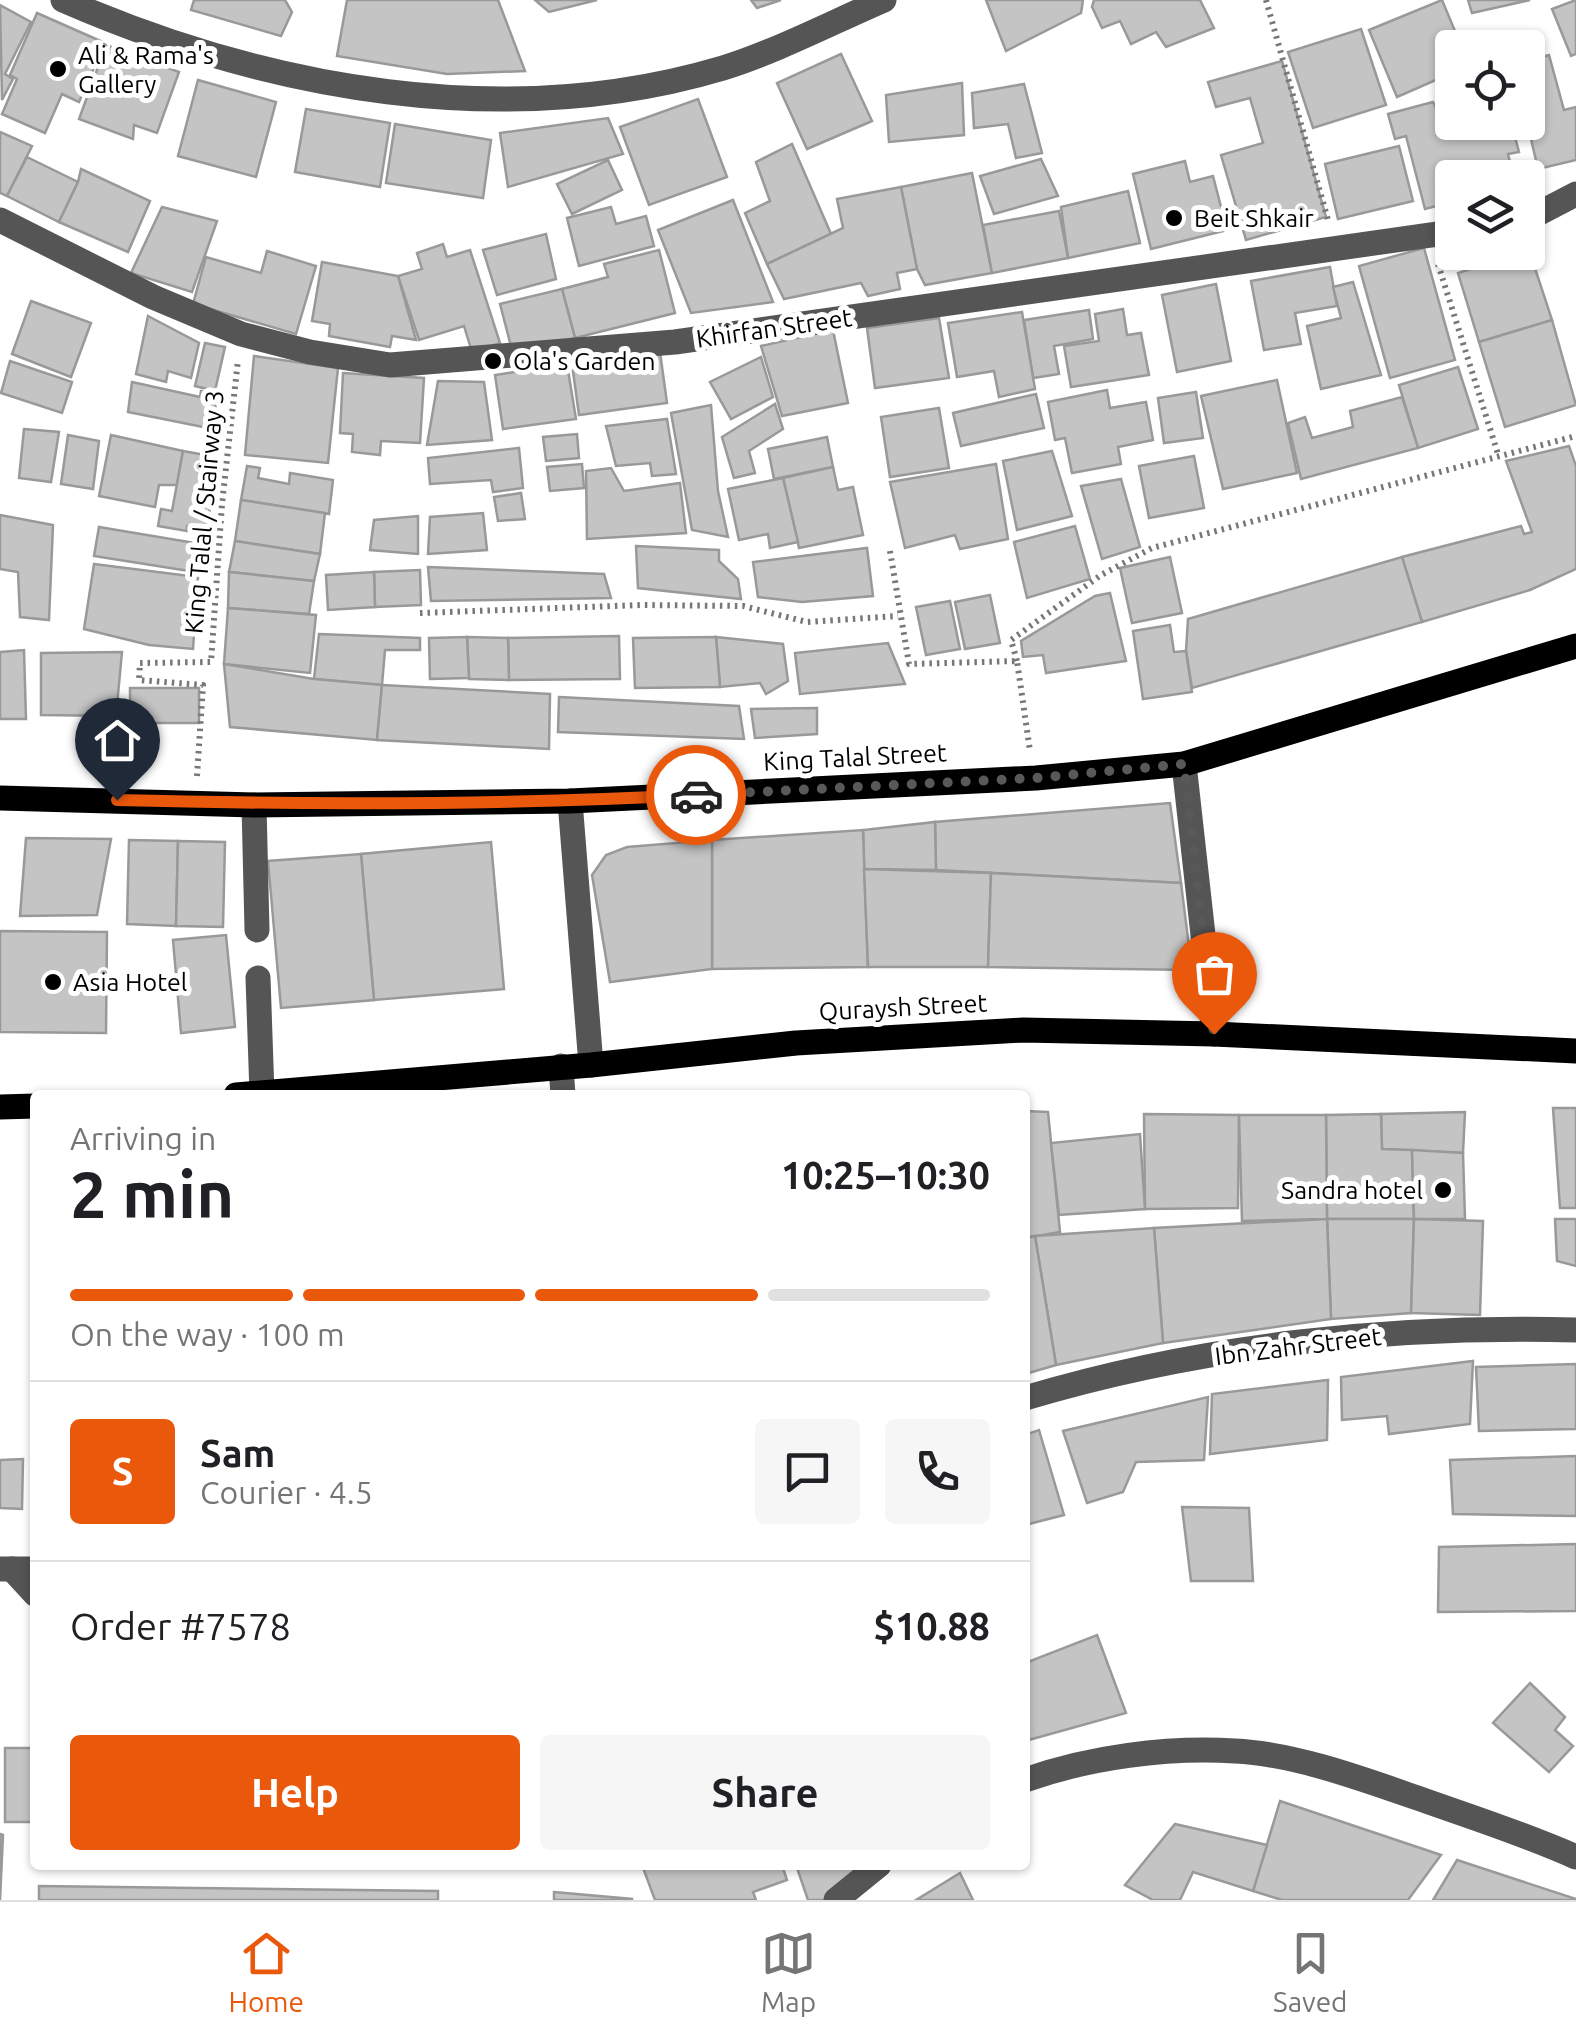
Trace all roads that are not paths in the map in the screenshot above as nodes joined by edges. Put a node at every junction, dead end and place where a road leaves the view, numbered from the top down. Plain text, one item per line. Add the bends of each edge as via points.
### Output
1 (63, 0) edge
2 (884, 0) edge
3 (1576, 194) edge
4 (1545, 211) edge
5 (0, 220) edge
6 (1435, 235) edge
7 (1576, 646) edge
8 (1184, 764) junction
9 (0, 798) edge
10 (570, 801) junction
11 (254, 805) junction
12 (257, 930) dead end
13 (258, 978) dead end
14 (1214, 1034) junction
15 (1576, 1051) edge
16 (590, 1065) junction
17 (561, 1066) junction
18 (262, 1090) edge
19 (305, 1090) edge
20 (563, 1090) edge
21 (30, 1106) edge
22 (0, 1107) edge
23 (1576, 1330) edge
24 (1030, 1397) edge
25 (1030, 1778) edge
26 (1576, 1857) edge
27 (873, 1870) edge
28 (836, 1900) edge

1 - 2 street via 221,59 351,88 495,100 618,91 724,68
3 - 4 street
5 - 6 street, Khirfan Street via 241,334 390,366 675,342
7 - 8 main road, King Talal Street
8 - 10 main road, King Talal Street via 1036,778
8 - 14 street
9 - 11 main road, King Talal Street
10 - 11 main road, King Talal Street
10 - 16 street
11 - 12 street
13 - 18 street
14 - 15 main road, Quraysh Street
14 - 16 main road, Quraysh Street via 1022,1030 796,1043
16 - 17 main road, Quraysh Street
17 - 19 main road, Quraysh Street
17 - 20 street
21 - 22 main road
23 - 24 street, Ibn Zahr Street via 1336,1338 1179,1362
25 - 26 street via 1064,1766 1137,1756 1237,1751 1339,1771
27 - 28 street

